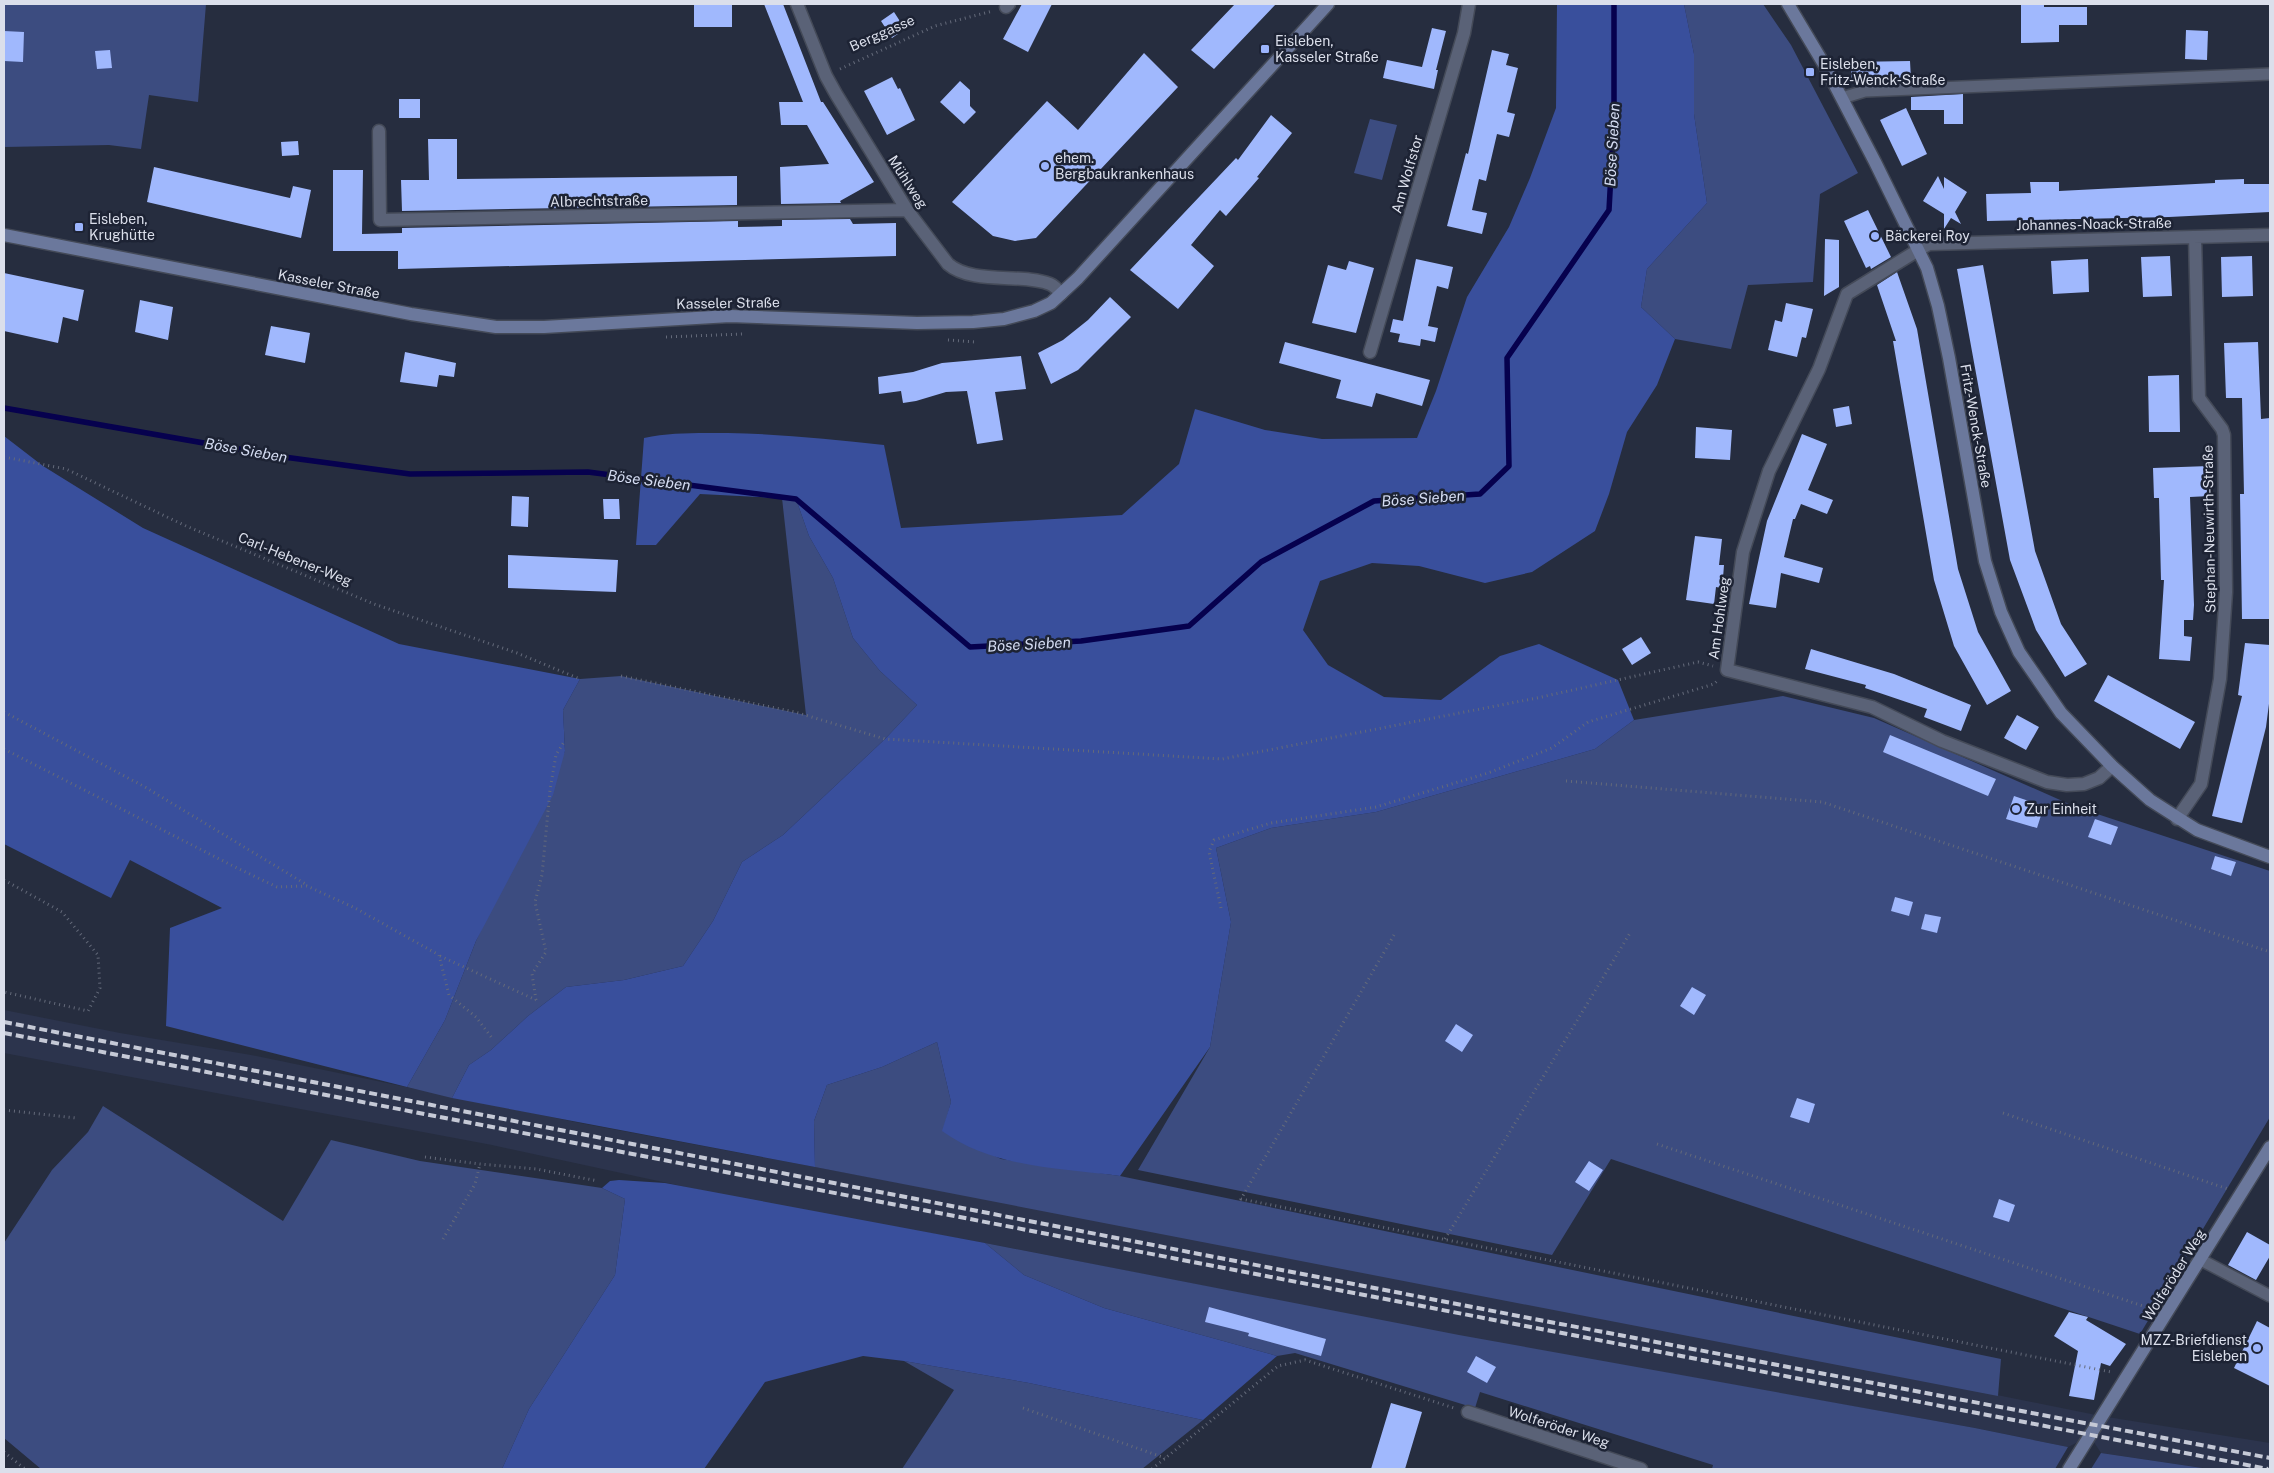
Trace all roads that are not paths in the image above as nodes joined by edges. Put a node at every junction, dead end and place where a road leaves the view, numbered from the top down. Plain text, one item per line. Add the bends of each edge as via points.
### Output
1 (797, 4) edge
2 (1328, 4) edge
3 (1468, 4) edge
4 (1788, 4) edge
5 (2270, 74) edge
6 (1842, 98) junction
7 (379, 131) dead end
8 (907, 210) junction
9 (4, 235) edge
10 (2270, 235) edge
11 (2195, 237) junction
12 (1920, 249) junction
13 (1061, 294) junction
14 (1370, 352) dead end
15 (2112, 766) junction
16 (2177, 819) junction
17 (2270, 858) edge
18 (2270, 1146) edge
19 (2201, 1260) junction
20 (2270, 1296) edge
21 (1468, 1412) road end
22 (1642, 1469) edge
23 (2069, 1469) edge

1 - 8 street, Mühlweg via 826,76
2 - 13 main road, Kasseler Straße via 1096,261
3 - 14 street, Am Wolfstor via 1464,33
4 - 6 main road, Fritz-Wenck-Straße
5 - 6 lane via 1865,91
6 - 12 main road, Fritz-Wenck-Straße
7 - 8 street, Albrechtstraße via 380,220
8 - 13 street, Mühlweg via 942,258 956,270 1046,282
9 - 13 main road, Kasseler Straße via 372,307 496,327 552,327 730,316 973,322 1028,313
10 - 11 street, Johannes-Noack-Straße
11 - 12 street, Johannes-Noack-Straße via 1929,244
11 - 16 street, Stephan-Neuwirth-Straße via 2199,398 2224,435 2225,621 2218,698 2201,784
12 - 15 main road, Fritz-Wenck-Straße via 1938,306 1985,561 2001,612 2029,670 2061,713
12 - 15 street, Am Hohlweg via 1847,294 1819,369 1763,489 1743,552 1726,670 1872,707 1942,741 2047,782 2084,784 2099,778
15 - 16 main road, Fritz-Wenck-Straße
16 - 17 main road, Fritz-Wenck-Straße via 2203,833
18 - 19 main road, Wolferöder Weg
19 - 20 lane
19 - 23 main road, Wolferöder Weg
21 - 22 street, Wolferöder Weg

